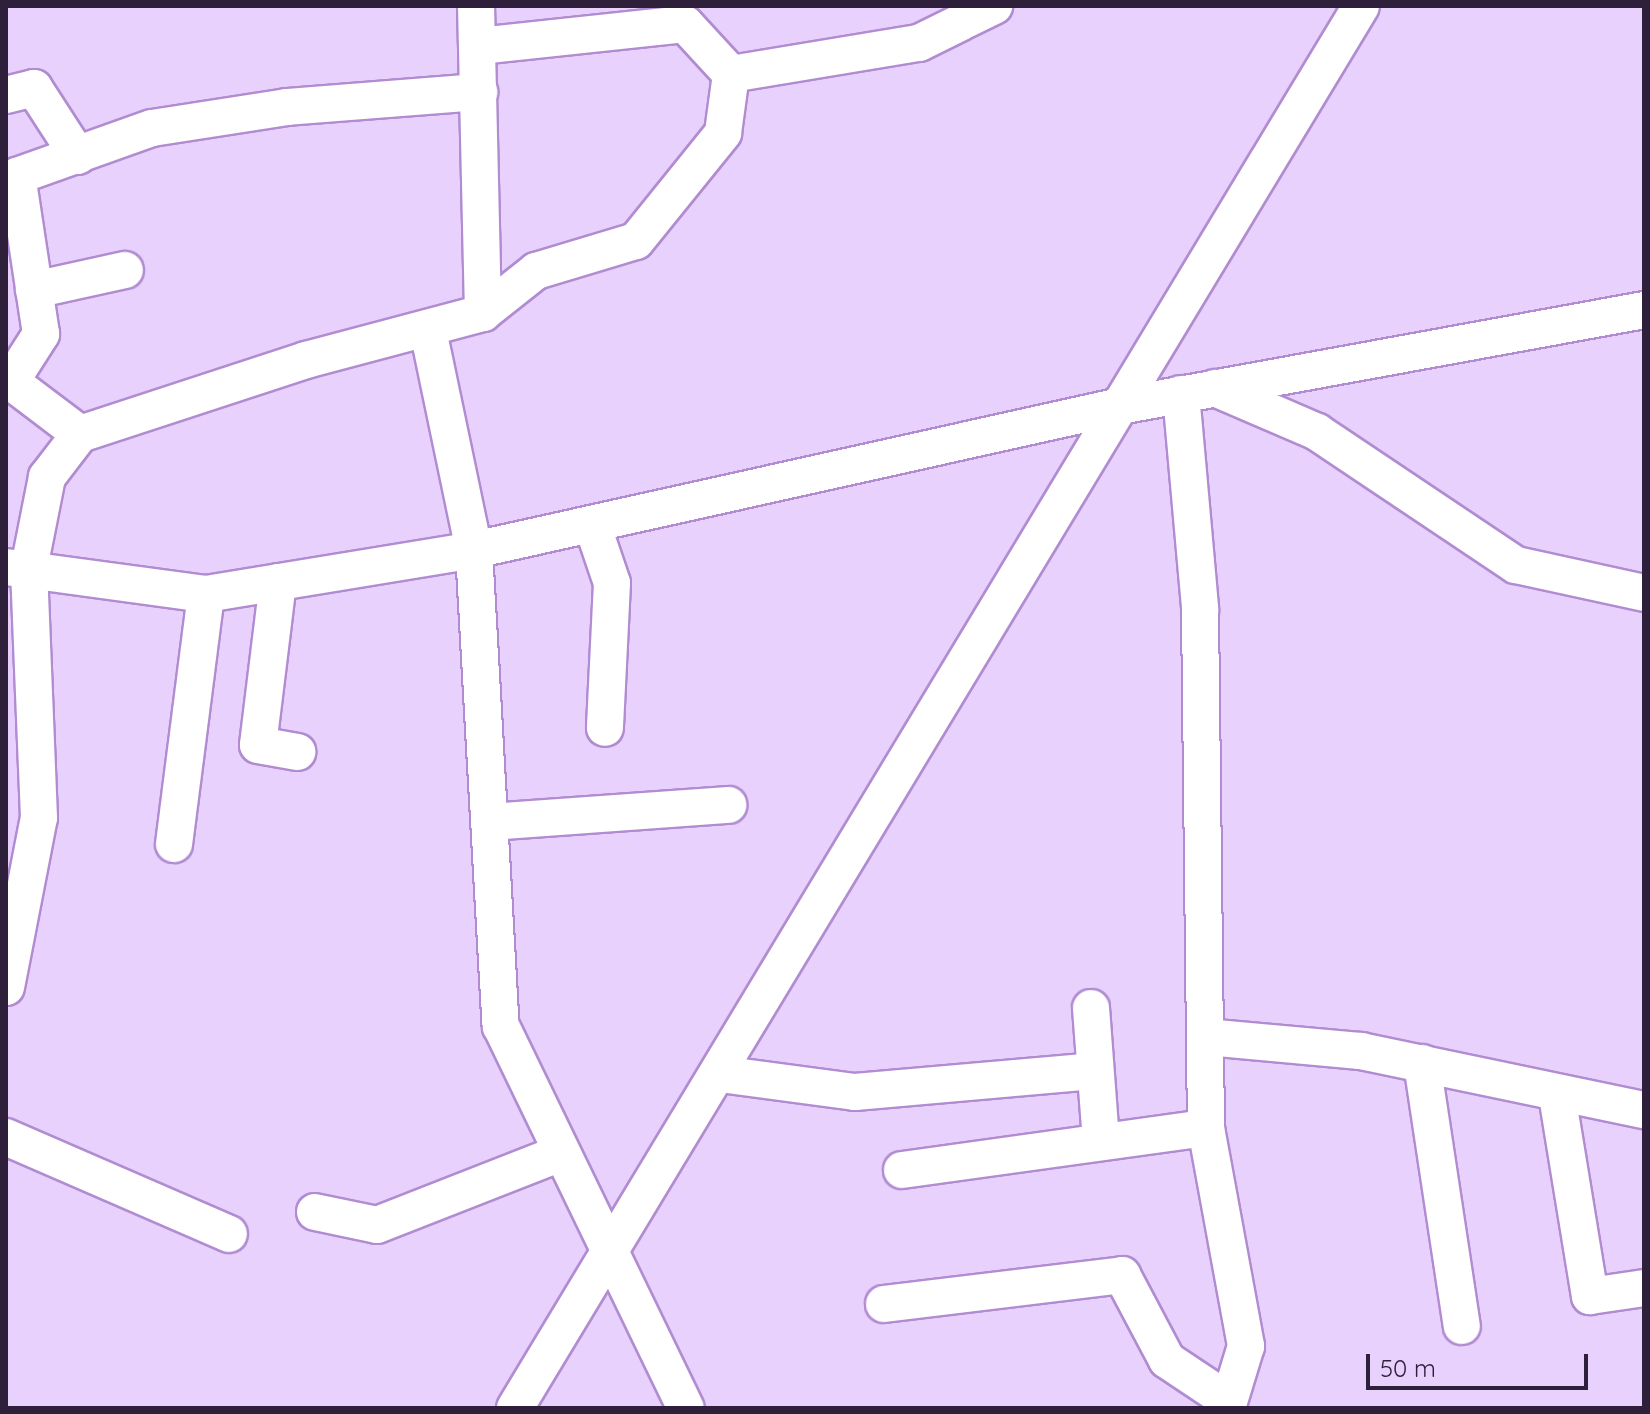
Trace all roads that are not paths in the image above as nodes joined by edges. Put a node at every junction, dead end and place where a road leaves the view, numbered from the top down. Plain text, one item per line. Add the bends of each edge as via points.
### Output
1 (476, 6) edge
2 (994, 6) edge
3 (1361, 6) edge
4 (479, 46) junction
5 (731, 74) junction
6 (479, 92) junction
7 (6, 95) edge
8 (78, 156) junction
9 (125, 270) dead end
10 (34, 290) junction
11 (1644, 310) edge
12 (483, 313) junction
13 (428, 330) junction
14 (8, 380) edge
15 (1198, 391) junction
16 (1125, 405) junction
17 (80, 434) junction
18 (592, 524) junction
19 (474, 550) junction
20 (18, 567) edge
21 (278, 582) junction
22 (1644, 593) edge
23 (206, 594) junction
24 (605, 728) dead end
25 (297, 752) dead end
26 (728, 805) dead end
27 (490, 822) junction
28 (174, 844) dead end
29 (16, 885) edge
30 (6, 987) edge
31 (1091, 1008) dead end
32 (1206, 1037) junction
33 (1422, 1063) junction
34 (1093, 1071) junction
35 (720, 1074) junction
36 (1557, 1095) junction
37 (1644, 1110) edge
38 (1206, 1128) junction
39 (6, 1137) edge
40 (1101, 1142) junction
41 (558, 1154) junction
42 (902, 1170) dead end
43 (315, 1212) dead end
44 (229, 1234) dead end
45 (611, 1253) junction
46 (1644, 1288) edge
47 (884, 1304) dead end
48 (1462, 1326) dead end
49 (1225, 1403) edge
50 (515, 1408) edge
51 (686, 1408) edge

1 - 4 street
2 - 5 street via 919,43
3 - 16 street
4 - 5 street via 685,24
4 - 6 street
5 - 12 street via 723,133 636,241 536,271
6 - 8 street via 287,107 152,128
6 - 12 street
7 - 8 street via 34,88
8 - 10 street via 17,176
9 - 10 street
10 - 14 street via 41,334
11 - 15 street
12 - 13 street
13 - 17 street via 306,360
13 - 19 street
14 - 17 street
15 - 16 street
15 - 22 street via 1317,432 1516,565
15 - 32 street
16 - 18 street
16 - 35 street
17 - 20 street via 47,477
18 - 19 street
18 - 24 street via 612,583
19 - 21 street
19 - 27 street
20 - 23 street
20 - 29 street via 39,818
21 - 23 street
21 - 25 street via 258,745
23 - 28 street
26 - 27 street
27 - 41 street via 501,1026
29 - 30 street
31 - 34 street
32 - 33 street
32 - 38 street
33 - 36 street
33 - 48 street
34 - 35 street via 855,1092
34 - 40 street
35 - 45 street
36 - 37 street
36 - 46 street via 1590,1296
38 - 40 street
38 - 49 street via 1246,1346
39 - 44 street
40 - 42 street
41 - 43 street via 377,1225
41 - 45 street
45 - 50 street
45 - 51 street
47 - 49 street via 1122,1275 1167,1360

